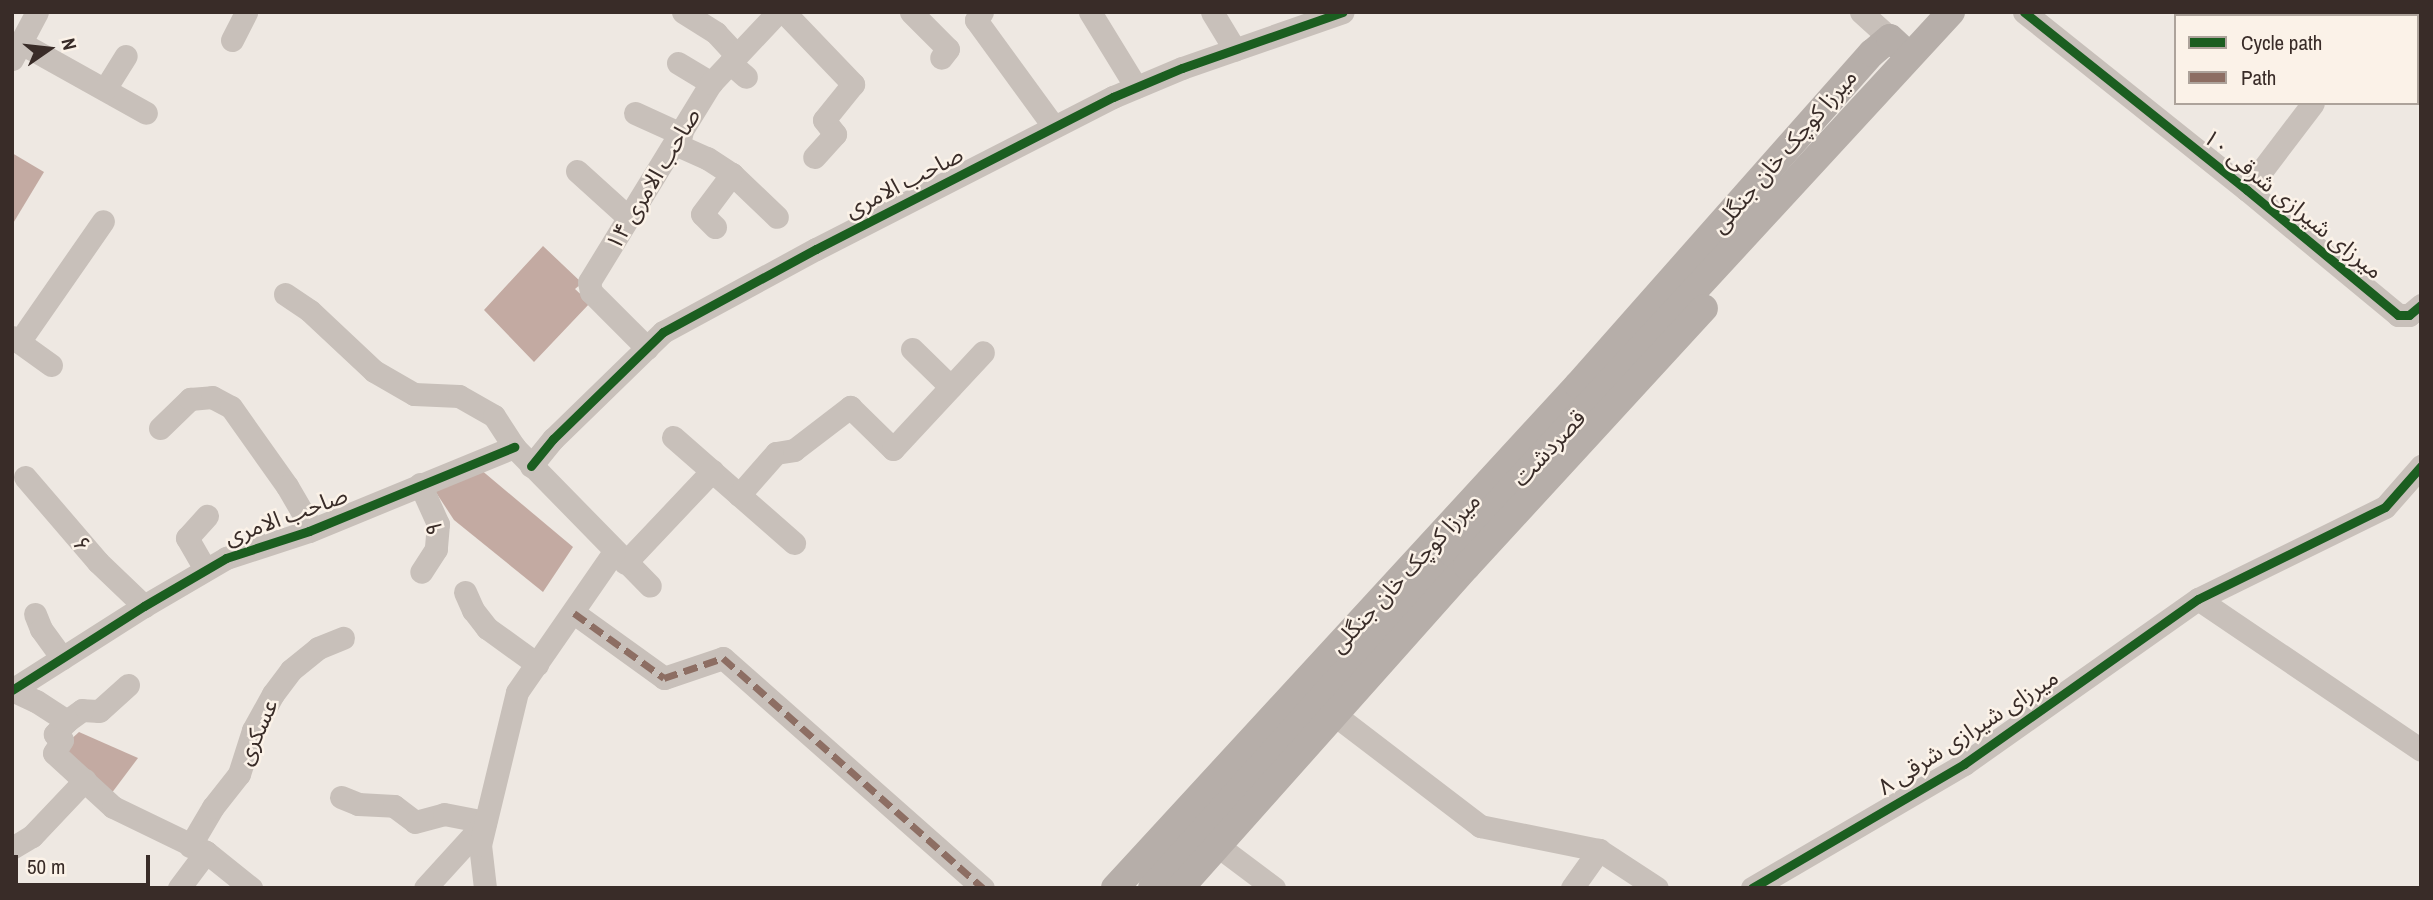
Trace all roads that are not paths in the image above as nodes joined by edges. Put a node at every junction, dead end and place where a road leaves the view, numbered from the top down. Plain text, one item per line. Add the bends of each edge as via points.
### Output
1 (37, 12) edge
2 (246, 12) edge
3 (682, 12) edge
4 (778, 12) edge
5 (784, 12) edge
6 (911, 12) edge
7 (982, 12) edge
8 (1090, 12) edge
9 (1212, 12) edge
10 (1861, 12) edge
11 (1951, 12) edge
12 (1973, 12) edge
13 (2024, 12) edge
14 (1335, 14) edge
15 (232, 40) dead end
16 (1900, 47) junction
17 (1235, 50) junction
18 (15, 54) edge
19 (126, 56) dead end
20 (941, 58) dead end
21 (678, 63) dead end
22 (737, 65) junction
23 (711, 83) junction
24 (1136, 87) junction
25 (105, 89) junction
26 (2311, 105) edge
27 (146, 113) dead end
28 (635, 113) dead end
29 (1054, 127) junction
30 (678, 139) junction
31 (814, 157) dead end
32 (577, 170) dead end
33 (732, 174) junction
34 (2247, 190) junction
35 (777, 217) dead end
36 (629, 218) junction
37 (103, 221) dead end
38 (715, 227) dead end
39 (285, 294) dead end
40 (2415, 310) edge
41 (16, 339) edge
42 (647, 348) junction
43 (912, 349) dead end
44 (984, 352) dead end
45 (51, 365) dead end
46 (951, 387) junction
47 (160, 428) dead end
48 (673, 437) dead end
49 (514, 447) junction
50 (531, 466) junction
51 (2421, 466) edge
52 (712, 471) junction
53 (25, 477) dead end
54 (420, 484) junction
55 (739, 495) junction
56 (207, 516) dead end
57 (312, 530) junction
58 (794, 543) dead end
59 (1444, 546) junction
60 (620, 558) junction
61 (205, 569) junction
62 (421, 572) dead end
63 (650, 586) dead end
64 (466, 592) dead end
65 (2198, 599) junction
66 (144, 606) junction
67 (574, 613) junction
68 (35, 614) dead end
69 (343, 638) dead end
70 (62, 658) junction
71 (537, 664) junction
72 (128, 685) dead end
73 (12, 690) edge
74 (1335, 715) junction
75 (67, 721) junction
76 (2421, 750) edge
77 (85, 780) junction
78 (341, 797) dead end
79 (485, 822) junction
80 (1211, 839) junction
81 (12, 848) edge
82 (198, 849) junction
83 (1599, 850) junction
84 (179, 888) edge
85 (251, 888) edge
86 (425, 888) edge
87 (485, 888) edge
88 (983, 888) edge
89 (1115, 888) edge
90 (1152, 888) edge
91 (1180, 888) edge
92 (1273, 888) edge
93 (1572, 888) edge
94 (1657, 888) edge
95 (1752, 888) edge

1 - 18 street
2 - 15 street
3 - 22 street via 716,33 732,50
4 - 22 street, ۱۴ صاحب الامری
5 - 31 street via 853,84 824,121 835,134
6 - 20 street via 948,49
7 - 29 street via 976,20
8 - 24 street
9 - 17 street
10 - 16 street
11 - 16 main road, قصردشت
12 - 74 main road, قصردشت
13 - 34 street, ۱۰ میرزای شیرازی شرقی
14 - 17 street, صاحب الامری
16 - 59 main road, قصردشت
17 - 24 street, صاحب الامری
18 - 25 street
19 - 25 street
21 - 23 street
22 - 23 street, ۱۴ صاحب الامری
23 - 30 street, ۱۴ صاحب الامری
24 - 29 street, صاحب الامری
25 - 27 street
26 - 34 street
28 - 30 street
29 - 42 street, صاحب الامری via 816,248 663,332
30 - 33 street
30 - 36 street, ۱۴ صاحب الامری
32 - 36 street
33 - 35 street
33 - 38 street via 702,214
34 - 40 street, ۱۰ میرزای شیرازی شرقی via 2398,315
36 - 42 street, ۱۴ صاحب الامری via 589,282 591,292
37 - 41 street
39 - 49 street via 310,311 374,371 414,394 459,396 494,416
41 - 45 street
42 - 50 street, صاحب الامری
43 - 46 street
44 - 46 street
46 - 55 street via 892,449 850,407 794,450 776,453
47 - 57 street via 190,399 212,397 230,407 287,486
48 - 52 street
49 - 50 street
49 - 54 street, صاحب الامری
50 - 60 street
51 - 65 street, ۸ میرزای شیرازی شرقی via 2385,507
52 - 55 street
52 - 60 street
53 - 66 street, ۶ via 97,562
54 - 57 street, صاحب الامری
54 - 62 street, ۹ via 438,524 436,549
55 - 58 street
56 - 61 street via 187,538
57 - 61 street, صاحب الامری
59 - 80 main road, قصردشت
59 - 89 main road, میرزا کوچک خان جنگلی
60 - 63 street
60 - 67 street
61 - 66 street, صاحب الامری
64 - 71 street via 487,628
65 - 76 street
65 - 95 street, ۸ میرزای شیرازی شرقی via 1964,764
66 - 70 street, صاحب الامری
67 - 71 street
67 - 88 street via 664,678 723,658
68 - 70 street
69 - 82 street, عسکری via 291,670 273,695 253,730 239,774 213,807
70 - 73 street, صاحب الامری
71 - 79 street via 517,692
72 - 75 street via 99,712 82,710
73 - 75 street
74 - 80 main road, قصردشت
74 - 83 street via 1480,826
75 - 77 street via 55,734 62,740 54,753
77 - 81 street via 32,836
77 - 82 street via 113,807
78 - 79 street via 358,804 394,806 415,822 444,814
79 - 86 street
79 - 87 street via 480,845
80 - 90 main road, قصردشت
80 - 91 main road, قصردشت
80 - 92 street
82 - 84 street, عسکری
82 - 85 street
83 - 93 street
83 - 94 street

